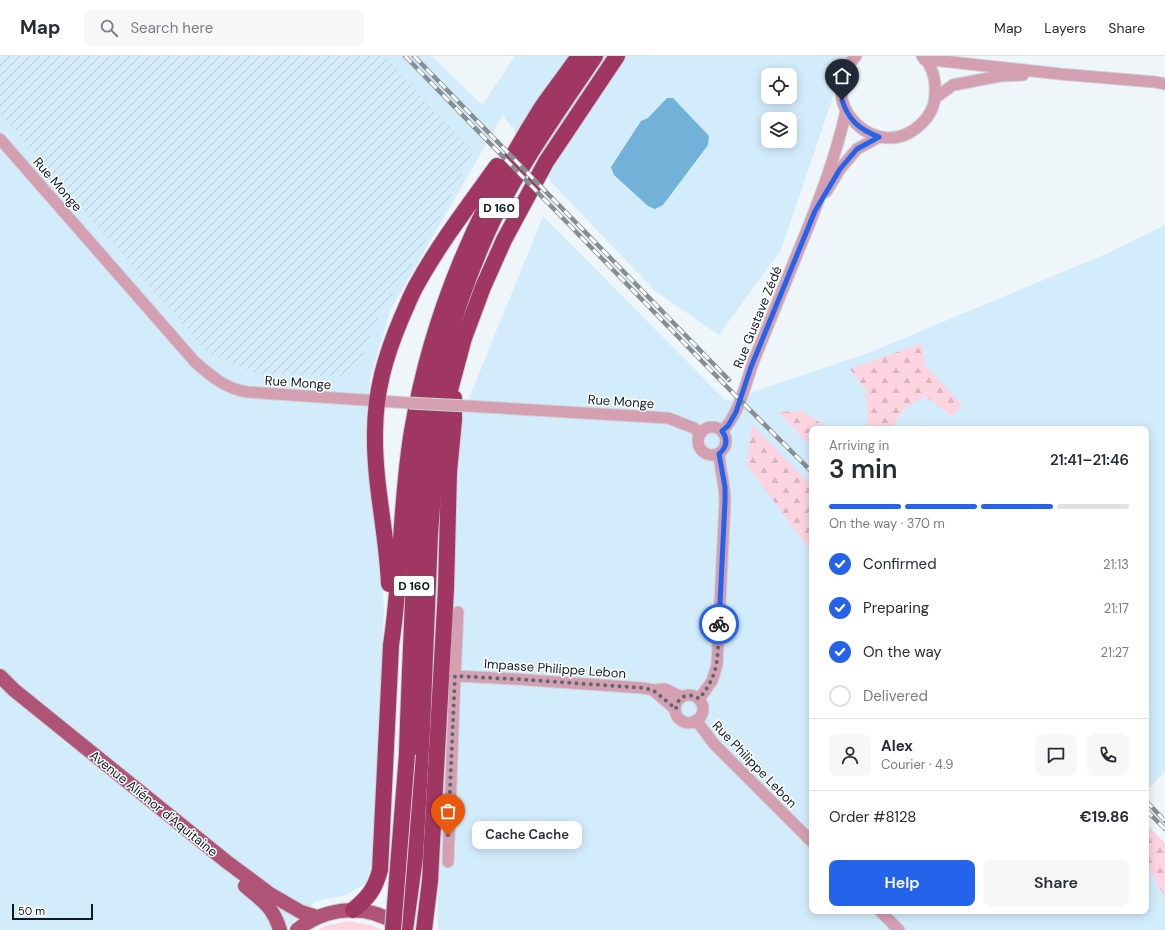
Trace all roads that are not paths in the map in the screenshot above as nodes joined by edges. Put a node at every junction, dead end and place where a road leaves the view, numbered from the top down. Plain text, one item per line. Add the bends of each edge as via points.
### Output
1 (579, 56) edge
2 (595, 56) edge
3 (617, 56) edge
4 (856, 56) edge
5 (923, 57) edge
6 (1060, 74) junction
7 (1165, 84) edge
8 (935, 98) junction
9 (543, 106) junction
10 (846, 111) junction
11 (879, 137) junction
12 (0, 139) edge
13 (815, 211) junction
14 (453, 380) junction
15 (376, 402) junction
16 (722, 431) junction
17 (700, 434) junction
18 (719, 454) junction
19 (458, 612) dead end
20 (391, 645) junction
21 (0, 676) edge
22 (455, 676) junction
23 (0, 690) edge
24 (653, 690) junction
25 (682, 697) junction
26 (699, 699) junction
27 (676, 709) junction
28 (696, 720) junction
29 (413, 754) junction
30 (809, 839) edge
31 (448, 862) dead end
32 (353, 910) junction
33 (883, 914) edge
34 (316, 917) junction
35 (280, 930) edge
36 (298, 930) edge
37 (393, 930) edge
38 (404, 930) edge
39 (424, 930) edge
40 (899, 930) edge

1 - 9 highway
2 - 29 highway, D 160 via 530,153 508,191 481,246 448,334 423,453 419,488
3 - 14 highway, D 160 via 546,162 504,240 464,338
4 - 10 street via 843,74 841,89
5 - 6 street
5 - 8 street via 932,71 936,84
6 - 7 street
6 - 8 street via 980,79 953,85
8 - 11 street via 932,110 917,128 896,137
9 - 15 highway via 529,120 443,243 416,287 391,344
9 - 20 highway via 478,220 460,261 427,357 412,431
10 - 11 street via 860,128
10 - 13 street, Rue Gustave Zédé via 840,138
11 - 13 street, Rue Gustave Zédé via 857,149 840,169
12 - 15 street, Rue Monge via 195,362 213,378 236,390
13 - 16 street, Rue Gustave Zédé via 751,367 736,412
14 - 29 highway, D 160 via 436,454
14 - 39 highway via 454,420 449,472 446,589 430,881
15 - 17 street, Rue Monge, bridge via 668,418 694,428
15 - 20 highway via 377,484 388,565
16 - 17 street via 710,427
16 - 18 street via 726,443
17 - 18 street via 698,443 702,451 710,455
18 - 26 street via 725,501 717,665 712,681
19 - 22 street
20 - 32 highway via 380,870 369,896
21 - 34 main road, Avenue Aliénor d'Aquitaine via 20,695 227,862 270,894 301,912
22 - 24 street, Impasse Philippe Lebon
22 - 31 street
23 - 35 main road, Avenue Aliénor d'Aquitaine via 266,903 276,917
24 - 25 street, Impasse Philippe Lebon via 665,689
24 - 27 street
25 - 26 street via 693,695
25 - 27 street via 677,702
26 - 28 street via 703,708
27 - 28 street via 681,720
28 - 30 street, Rue Philippe Lebon via 714,744
29 - 37 highway, D 160, bridge
29 - 38 highway, D 160 via 415,857
32 - 34 main road via 334,911
32 - 38 main road via 370,912 386,918
33 - 40 street
34 - 36 main road

